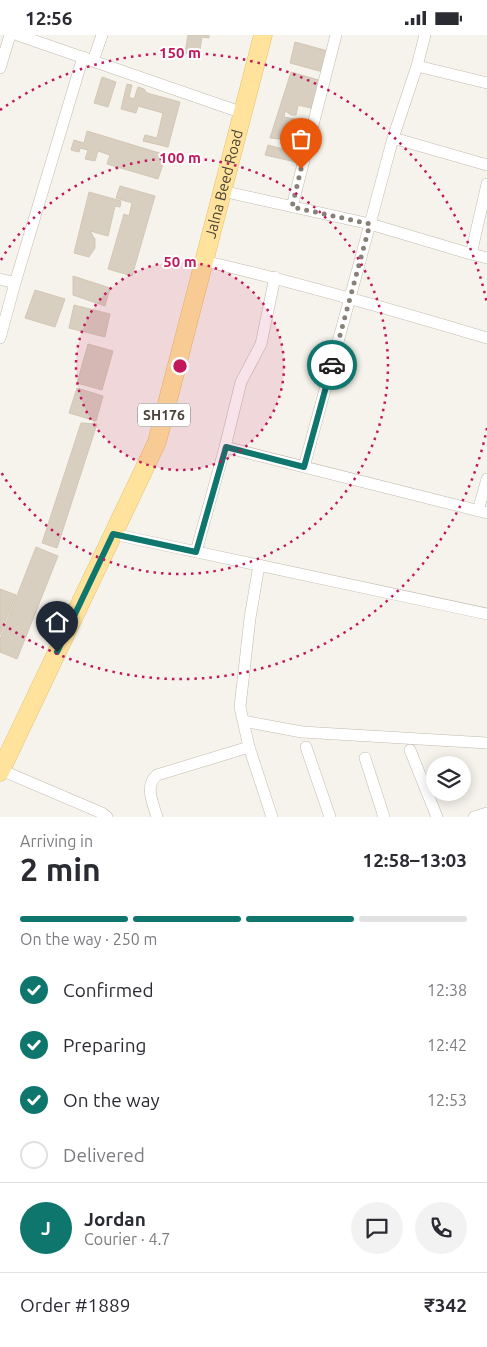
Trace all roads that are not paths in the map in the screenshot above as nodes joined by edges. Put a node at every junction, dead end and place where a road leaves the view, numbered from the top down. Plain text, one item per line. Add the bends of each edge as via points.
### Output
1 (10, 35) edge
2 (102, 35) edge
3 (263, 35) edge
4 (336, 35) edge
5 (425, 35) edge
6 (22, 36) edge
7 (88, 59) junction
8 (417, 66) junction
9 (0, 68) edge
10 (487, 83) edge
11 (243, 113) junction
12 (393, 138) junction
13 (487, 165) edge
14 (487, 184) edge
15 (222, 191) junction
16 (292, 207) junction
17 (370, 224) junction
18 (472, 254) junction
19 (487, 258) edge
20 (204, 261) junction
21 (275, 277) junction
22 (0, 279) edge
23 (15, 283) junction
24 (351, 297) junction
25 (0, 338) edge
26 (487, 338) edge
27 (226, 447) junction
28 (304, 467) junction
29 (487, 479) edge
30 (483, 512) edge
31 (113, 534) junction
32 (196, 552) junction
33 (259, 565) junction
34 (487, 614) edge
35 (243, 721) junction
36 (487, 743) edge
37 (249, 747) junction
38 (306, 747) dead end
39 (410, 750) dead end
40 (365, 758) dead end
41 (0, 771) edge
42 (487, 813) edge
43 (107, 817) edge
44 (157, 817) edge
45 (272, 817) edge
46 (330, 817) edge
47 (384, 817) edge
48 (437, 817) edge
49 (474, 817) edge

1 - 9 street
2 - 7 street
3 - 11 main road, Jalna Beed Road / SH176
4 - 16 street
5 - 8 street
6 - 7 street
7 - 11 street
7 - 23 street
8 - 10 street
8 - 12 street
11 - 15 main road, Jalna Beed Road / SH176
12 - 13 street
12 - 17 street
14 - 18 street
15 - 16 street
15 - 20 main road, Jalna Beed Road / SH176
16 - 17 street
17 - 18 street
17 - 24 street
18 - 19 street
20 - 21 street
20 - 31 main road, Jalna Beed Road / SH176 via 157,442
21 - 24 street
21 - 27 street via 261,344 241,382
22 - 23 street
23 - 25 street
24 - 26 street
24 - 28 street
27 - 28 street
27 - 32 street
28 - 30 street
29 - 30 street
31 - 32 street
31 - 41 main road, Jalna Beed Road / SH176
32 - 33 street
33 - 34 street
33 - 35 street via 240,707
35 - 36 street via 302,732
35 - 37 street
37 - 44 street via 156,775 150,789
37 - 45 street
38 - 46 street
39 - 48 street
40 - 47 street
41 - 43 street
42 - 49 street

